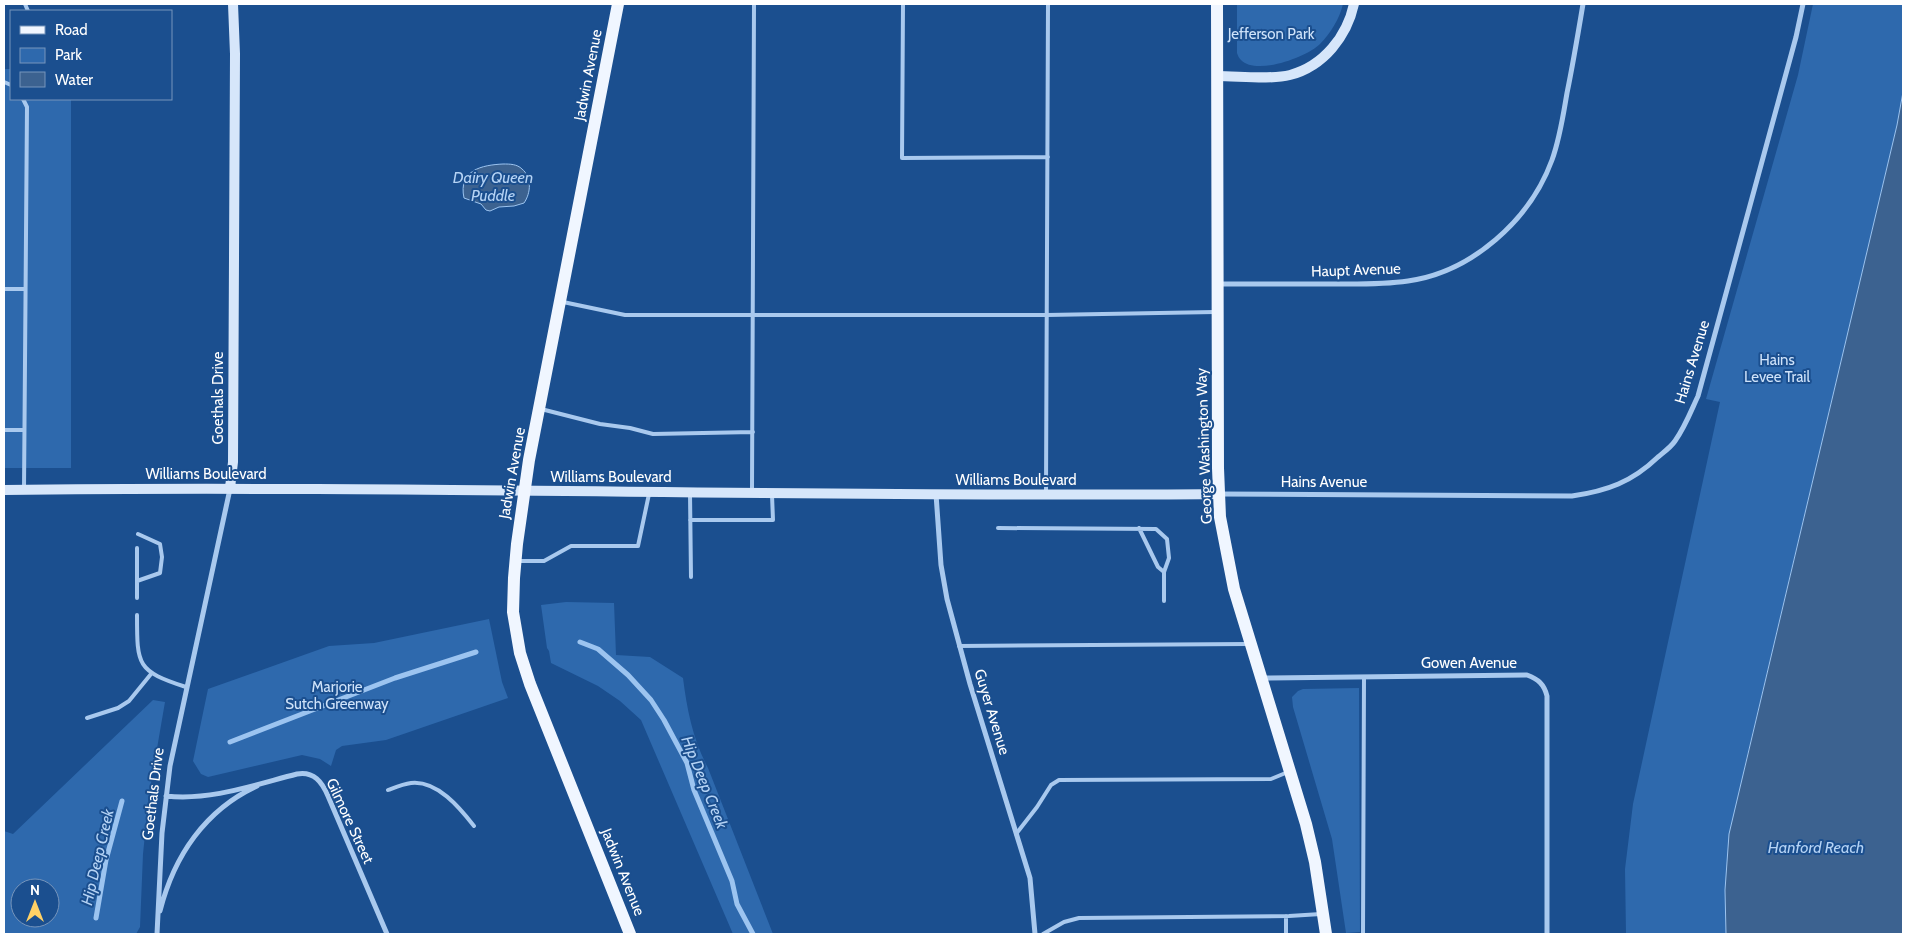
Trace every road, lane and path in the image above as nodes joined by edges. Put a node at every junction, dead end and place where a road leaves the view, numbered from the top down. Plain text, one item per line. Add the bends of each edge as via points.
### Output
1 (233, 4) edge
2 (618, 4) edge
3 (754, 4) edge
4 (903, 4) edge
5 (1048, 4) edge
6 (1217, 4) edge
7 (1354, 4) edge
8 (1583, 4) edge
9 (1803, 4) edge
10 (1218, 76) junction
11 (24, 100) edge
12 (1048, 157) junction
13 (1218, 284) junction
14 (4, 289) edge
15 (25, 289) junction
16 (561, 301) junction
17 (1218, 312) junction
18 (754, 315) junction
19 (1047, 315) junction
20 (540, 409) junction
21 (4, 430) edge
22 (24, 430) junction
23 (753, 432) junction
24 (230, 488) junction
25 (4, 490) edge
26 (24, 490) junction
27 (524, 492) junction
28 (649, 493) junction
29 (690, 493) junction
30 (752, 493) junction
31 (772, 493) junction
32 (936, 494) junction
33 (1218, 494) junction
34 (1046, 495) junction
35 (690, 520) junction
36 (998, 528) dead end
37 (1139, 528) junction
38 (138, 534) dead end
39 (137, 548) dead end
40 (515, 560) junction
41 (1164, 572) junction
42 (691, 577) dead end
43 (137, 581) junction
44 (137, 598) dead end
45 (1164, 601) dead end
46 (136, 615) dead end
47 (1251, 644) junction
48 (959, 646) junction
49 (151, 674) junction
50 (1364, 676) junction
51 (1261, 678) junction
52 (186, 687) junction
53 (87, 718) dead end
54 (1290, 771) junction
55 (267, 782) junction
56 (388, 790) dead end
57 (166, 796) junction
58 (474, 826) dead end
59 (1016, 834) junction
60 (1323, 913) junction
61 (1286, 916) junction
62 (158, 926) junction
63 (158, 934) edge
64 (387, 934) edge
65 (630, 934) edge
66 (1035, 934) edge
67 (1043, 934) edge
68 (1286, 934) edge
69 (1326, 934) edge
70 (1363, 934) edge
71 (1547, 934) edge

1 - 24 street, Goethals Drive via 233,462
2 - 16 main road, Jadwin Avenue
3 - 18 lane
4 - 12 lane via 902,158
5 - 12 lane
6 - 10 main road, George Washington Way
7 - 10 street via 1339,40 1308,67 1289,75
8 - 13 street, Haupt Avenue via 1560,138 1552,161 1528,207 1486,247 1464,262 1409,281
9 - 33 street, Hains Avenue via 1698,396 1675,442 1655,460 1621,485 1572,496
10 - 13 main road, George Washington Way
11 - 15 lane via 27,107
12 - 19 lane
13 - 17 main road, George Washington Way
14 - 15 lane
15 - 22 lane
16 - 18 lane via 625,315
16 - 20 main road, Jadwin Avenue
17 - 19 lane
17 - 33 main road, George Washington Way
18 - 19 lane
18 - 23 lane
19 - 34 lane
20 - 23 lane via 653,434
20 - 27 main road, Jadwin Avenue
21 - 22 lane
22 - 26 lane
23 - 30 lane
24 - 26 street, Williams Boulevard
24 - 27 street, Williams Boulevard
24 - 52 street, Goethals Drive
25 - 26 street, Williams Boulevard
27 - 28 street, Williams Boulevard
27 - 40 main road, Jadwin Avenue
28 - 29 street, Williams Boulevard
28 - 40 lane via 638,546 571,546 544,561
29 - 30 street, Williams Boulevard
29 - 35 lane
30 - 31 street, Williams Boulevard
31 - 32 street, Williams Boulevard
31 - 35 lane via 773,520
32 - 34 street, Williams Boulevard
32 - 48 street, Guyer Avenue via 941,565
33 - 34 street, Williams Boulevard
33 - 47 main road, George Washington Way via 1228,567
35 - 42 lane
36 - 37 lane
37 - 41 lane via 1158,567
37 - 41 lane via 1156,529 1167,539 1169,558
38 - 43 lane via 160,544 162,557 160,574
39 - 43 lane
40 - 65 main road, Jadwin Avenue via 515,628 530,684
41 - 45 lane
43 - 44 lane
46 - 49 lane via 139,658
47 - 48 lane
47 - 51 main road, George Washington Way
48 - 59 street, Guyer Avenue
49 - 52 lane
49 - 53 lane via 129,701
50 - 51 street, Gowen Avenue
50 - 70 lane
50 - 71 street, Gowen Avenue via 1526,675 1542,683 1547,696
51 - 54 main road, George Washington Way
52 - 57 street, Goethals Drive
54 - 59 lane via 1271,779 1059,780 1051,785
54 - 60 main road, George Washington Way via 1315,862
55 - 57 street, Gilmore Street via 209,795
55 - 62 street via 226,805 190,841 174,867
55 - 64 street, Gilmore Street via 306,773 322,784
56 - 58 lane via 413,783 426,784 440,791
57 - 62 street, Goethals Drive
59 - 66 street, Guyer Avenue via 1030,878
60 - 61 lane
60 - 69 main road, George Washington Way
61 - 67 lane via 1078,918
61 - 68 lane
62 - 63 street, Goethals Drive

